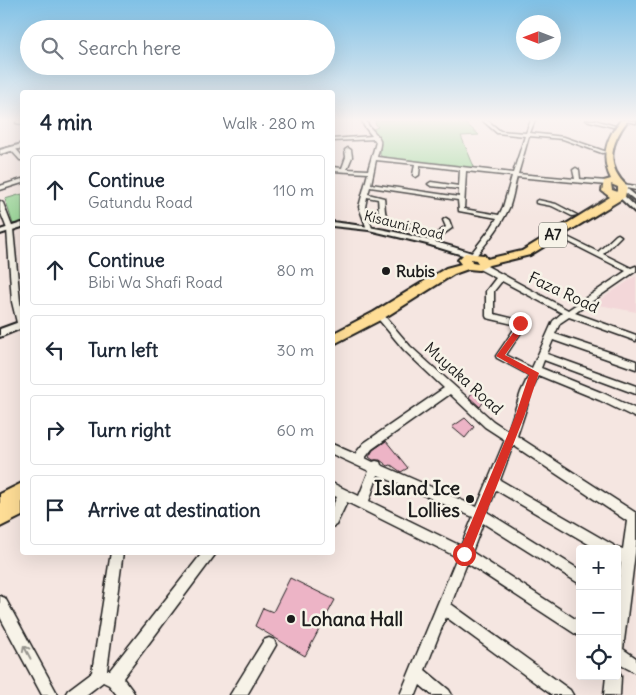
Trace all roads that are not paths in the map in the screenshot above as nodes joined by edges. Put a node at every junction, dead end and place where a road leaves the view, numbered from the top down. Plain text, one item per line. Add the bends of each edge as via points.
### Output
1 (348, 152) edge
2 (376, 152) edge
3 (522, 152) edge
4 (604, 152) edge
5 (610, 152) edge
6 (376, 158) junction
7 (418, 163) junction
8 (335, 169) edge
9 (463, 169) junction
10 (344, 170) junction
11 (576, 170) dead end
12 (371, 172) junction
13 (416, 175) dead end
14 (517, 175) junction
15 (578, 181) junction
16 (20, 182) edge
17 (431, 184) dead end
18 (368, 185) junction
19 (0, 188) edge
20 (463, 188) junction
21 (615, 188) junction
22 (636, 188) edge
23 (365, 195) junction
24 (462, 199) junction
25 (636, 200) edge
26 (538, 202) dead end
27 (0, 203) edge
28 (636, 210) edge
29 (574, 215) junction
30 (501, 217) junction
31 (446, 220) dead end
32 (335, 224) edge
33 (20, 226) edge
34 (414, 226) dead end
35 (369, 228) junction
36 (10, 229) junction
37 (0, 232) edge
38 (555, 233) junction
39 (618, 236) dead end
40 (432, 243) junction
41 (598, 254) junction
42 (20, 260) edge
43 (474, 260) junction
44 (13, 262) junction
45 (633, 270) edge
46 (500, 278) junction
47 (20, 311) edge
48 (568, 313) junction
49 (379, 315) junction
50 (20, 326) edge
51 (335, 328) edge
52 (0, 333) edge
53 (551, 336) junction
54 (335, 338) edge
55 (636, 338) edge
56 (542, 356) junction
57 (636, 365) edge
58 (535, 371) junction
59 (450, 389) junction
60 (636, 390) edge
61 (636, 414) edge
62 (510, 438) junction
63 (335, 450) edge
64 (357, 459) junction
65 (376, 466) junction
66 (493, 482) junction
67 (335, 490) edge
68 (20, 493) edge
69 (344, 495) junction
70 (0, 504) edge
71 (362, 504) junction
72 (20, 507) edge
73 (335, 514) edge
74 (480, 514) junction
75 (0, 518) edge
76 (635, 520) edge
77 (602, 545) edge
78 (464, 554) junction
79 (117, 555) edge
80 (208, 555) edge
81 (622, 556) edge
82 (576, 575) edge
83 (621, 590) edge
84 (0, 602) edge
85 (443, 607) junction
86 (576, 627) edge
87 (269, 645) dead end
88 (621, 657) edge
89 (636, 666) edge
90 (417, 673) junction
91 (106, 677) junction
92 (614, 680) edge
93 (50, 695) edge
94 (73, 695) edge
95 (127, 695) edge
96 (238, 695) edge
97 (408, 695) edge
98 (444, 695) edge
99 (565, 695) edge
100 (612, 695) edge

1 - 10 street
2 - 6 street
3 - 14 street
4 - 21 highway via 606,176
5 - 21 highway
6 - 7 street
6 - 12 street
7 - 9 street
7 - 13 street
8 - 10 street
9 - 14 street
9 - 20 street
10 - 12 street
11 - 15 street
12 - 18 street
14 - 15 street
14 - 30 street
15 - 21 street
16 - 19 street
17 - 20 street
18 - 23 street
18 - 24 street
20 - 24 street
21 - 22 street
21 - 25 street
21 - 28 street
21 - 29 highway, A7
21 - 38 highway, A7
23 - 34 street via 382,198 382,212 390,222
23 - 35 street via 362,207
24 - 30 street via 462,211
26 - 29 street via 554,205
27 - 36 street
29 - 43 highway, A7 via 518,250
30 - 43 street
31 - 40 street via 449,229 435,237
32 - 35 street, Kisauni Road
33 - 36 street
35 - 40 street, Kisauni Road
36 - 37 street
36 - 44 street
38 - 41 street
38 - 43 highway, A7 via 522,255
39 - 41 street
40 - 43 street, Kisauni Road
41 - 45 street
42 - 44 street
43 - 46 street, Faza Road
43 - 49 highway, A7 via 450,271
43 - 51 highway, A7 via 430,273
44 - 47 street
45 - 48 street
46 - 48 street, Faza Road
46 - 58 street via 490,291 490,316 522,325 500,356
48 - 53 street via 557,321
48 - 55 street, Faza Road
49 - 54 highway, A7
49 - 59 street, Muyaka Road via 407,348
50 - 52 street
53 - 56 street
53 - 57 street
56 - 58 street
56 - 60 street
58 - 61 street
58 - 62 street
59 - 62 street, Muyaka Road
59 - 64 street via 368,446
62 - 66 street
62 - 76 street, Muyaka Road
63 - 64 street
64 - 65 street
65 - 71 street
65 - 74 street
66 - 74 street
66 - 77 street
67 - 69 street
68 - 70 highway
69 - 71 street
69 - 73 street
71 - 78 street
72 - 75 highway
74 - 78 street
74 - 82 street
76 - 81 street
78 - 85 street
78 - 86 street
79 - 91 street
80 - 91 street
81 - 83 street
93 -> 84 street
85 - 90 street
85 - 99 street
87 - 96 street
88 - 89 street
90 - 97 street
90 - 98 street
91 - 94 street
91 - 95 street
92 - 100 street

